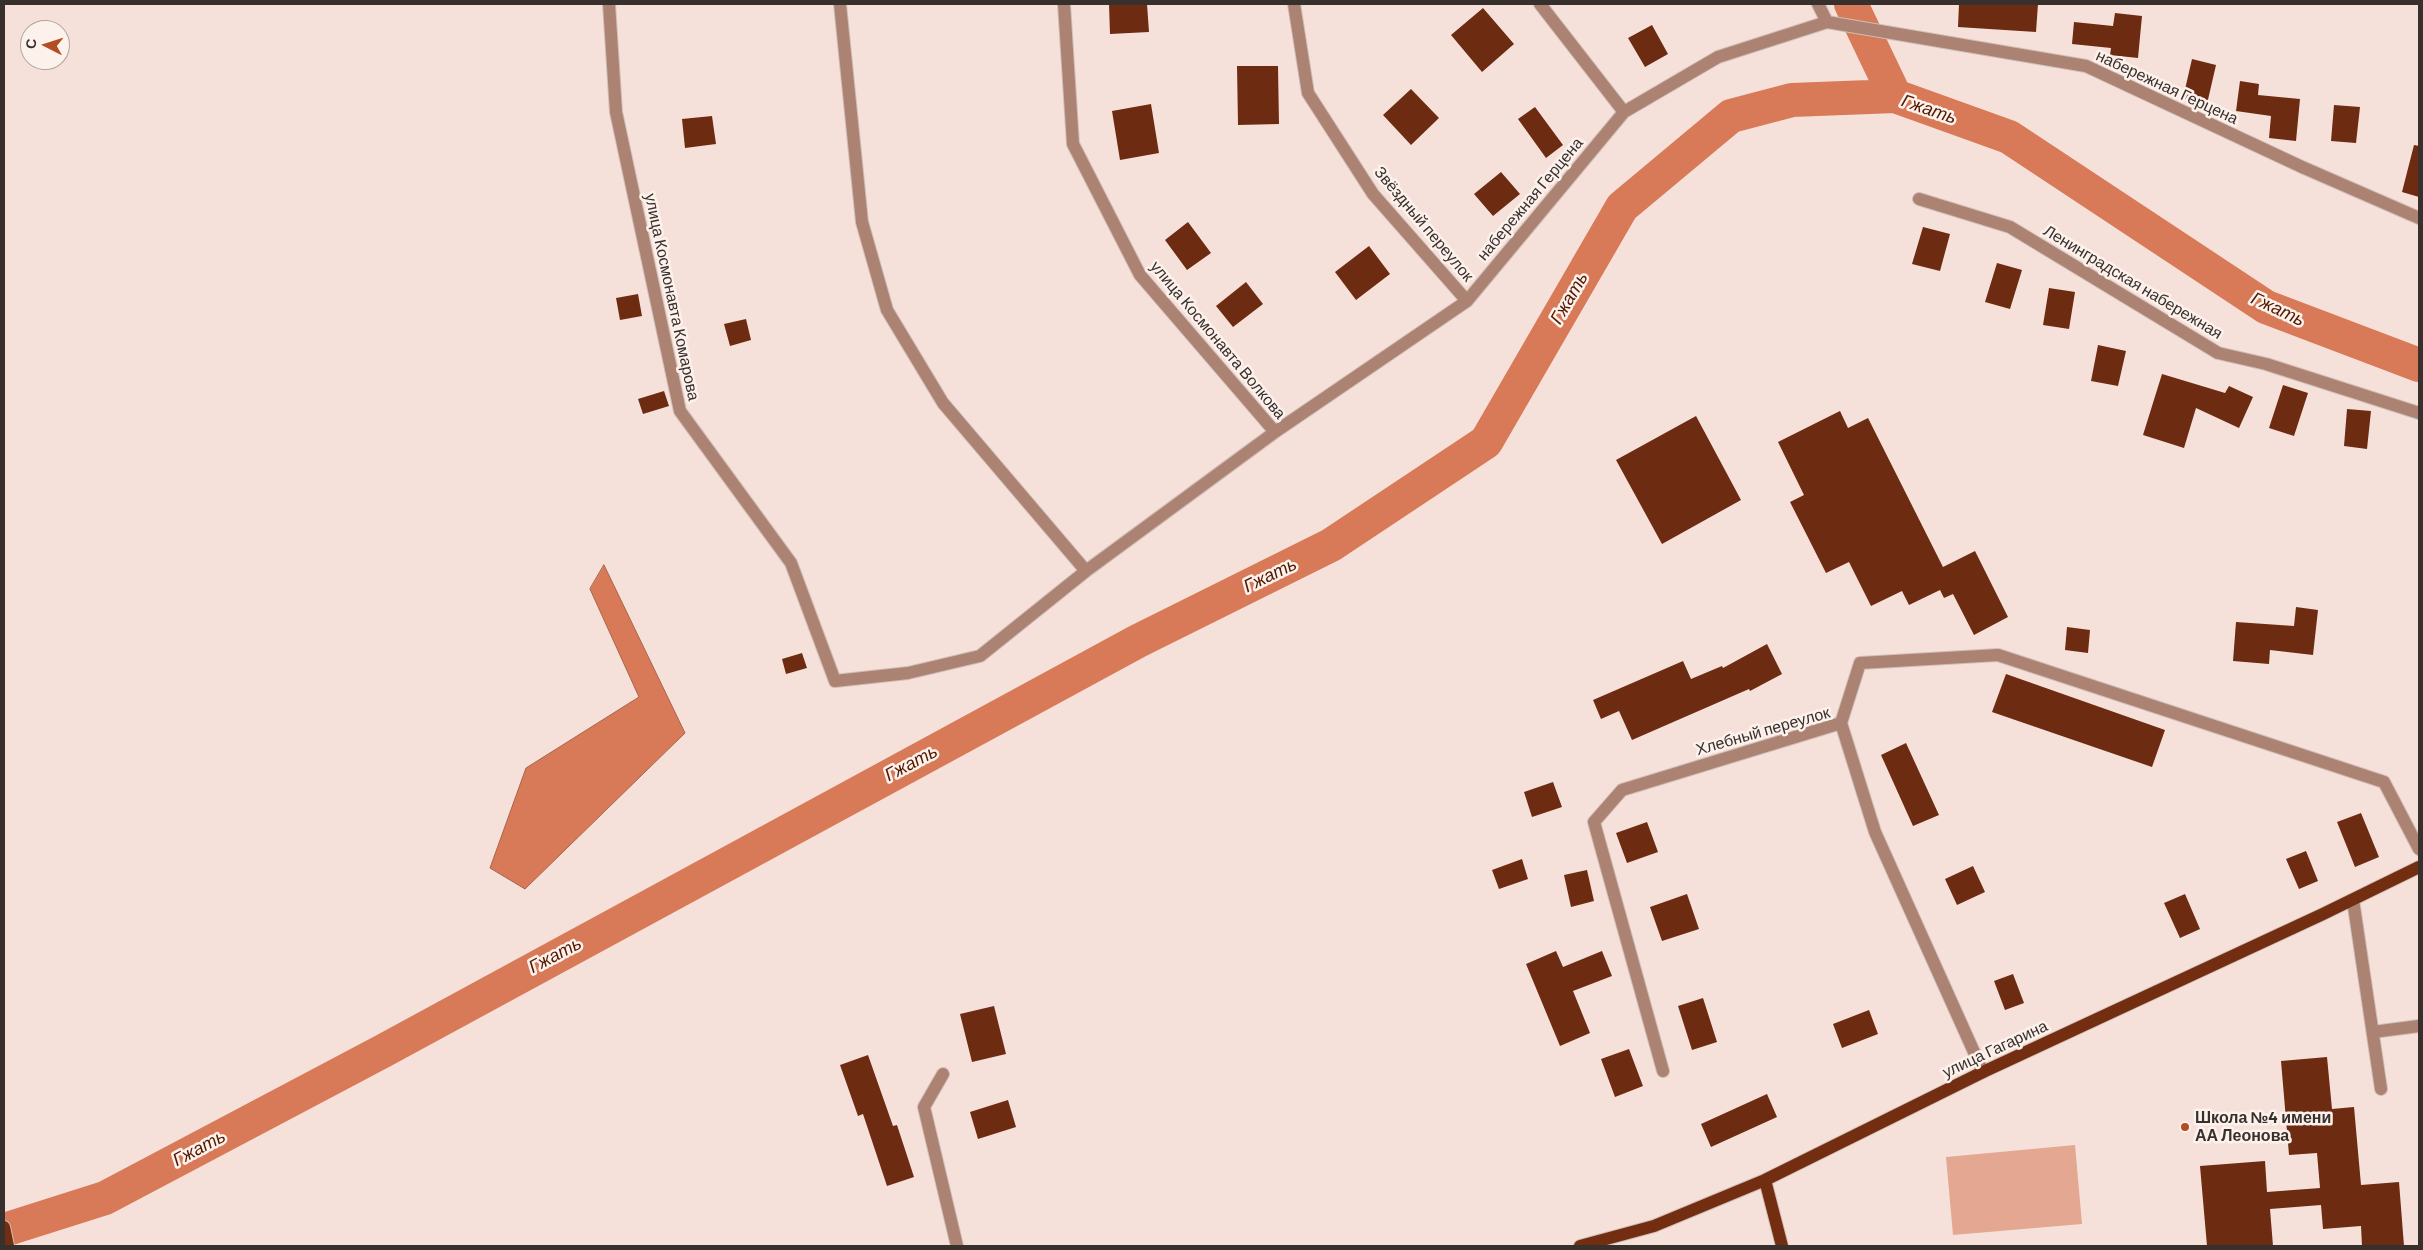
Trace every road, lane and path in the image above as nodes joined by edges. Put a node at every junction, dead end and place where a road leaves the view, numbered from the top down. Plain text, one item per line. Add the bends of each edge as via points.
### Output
1 (608, 4) edge
2 (840, 4) edge
3 (1064, 4) edge
4 (1294, 4) edge
5 (1540, 4) edge
6 (1818, 4) edge
7 (1827, 22) junction
8 (1624, 112) junction
9 (1919, 199) dead end
10 (2419, 218) edge
11 (1467, 300) junction
12 (2419, 413) edge
13 (1275, 432) junction
14 (1086, 571) junction
15 (980, 656) joint
16 (1841, 723) junction
17 (2419, 848) edge
18 (2419, 867) edge
19 (2353, 900) junction
20 (2419, 1026) edge
21 (2372, 1032) junction
22 (1663, 1071) dead end
23 (1983, 1072) junction
24 (943, 1074) dead end
25 (2381, 1089) dead end
26 (1765, 1180) junction
27 (4, 1227) edge
28 (8, 1246) edge
29 (957, 1246) edge
30 (1580, 1246) edge
31 (1782, 1246) edge

1 - 15 street, улица Космонавта Комарова via 616,112 680,411 791,563 835,681 908,673
2 - 14 street via 862,222 887,310 943,403
3 - 13 street, улица Космонавта Волкова via 1073,144 1140,275
4 - 11 street, Звёздный переулок via 1308,93 1373,194
5 - 8 street
6 - 7 street
7 - 8 street, набережная Герцена via 1718,57
7 - 10 street, набережная Герцена via 2086,66
8 - 11 street, набережная Герцена
9 - 12 street, Ленинградская набережная via 2010,227 2218,352
11 - 13 street, набережная Герцена
13 - 14 street, улица Космонавта Волкова
14 - 15 street, улица Космонавта Волкова
16 - 17 street via 1860,663 1998,655 2384,782
16 - 22 street, Хлебный переулок via 1622,790 1594,822
16 - 23 street, Хлебный переулок via 1875,832
18 - 19 main road, улица Гагарина
19 - 21 street
19 - 23 main road, улица Гагарина
20 - 21 street
21 - 25 street
23 - 26 main road, улица Гагарина
24 - 29 street via 924,1107
26 - 30 main road, улица Гагарина via 1654,1226
26 - 31 main road
27 - 28 main road

